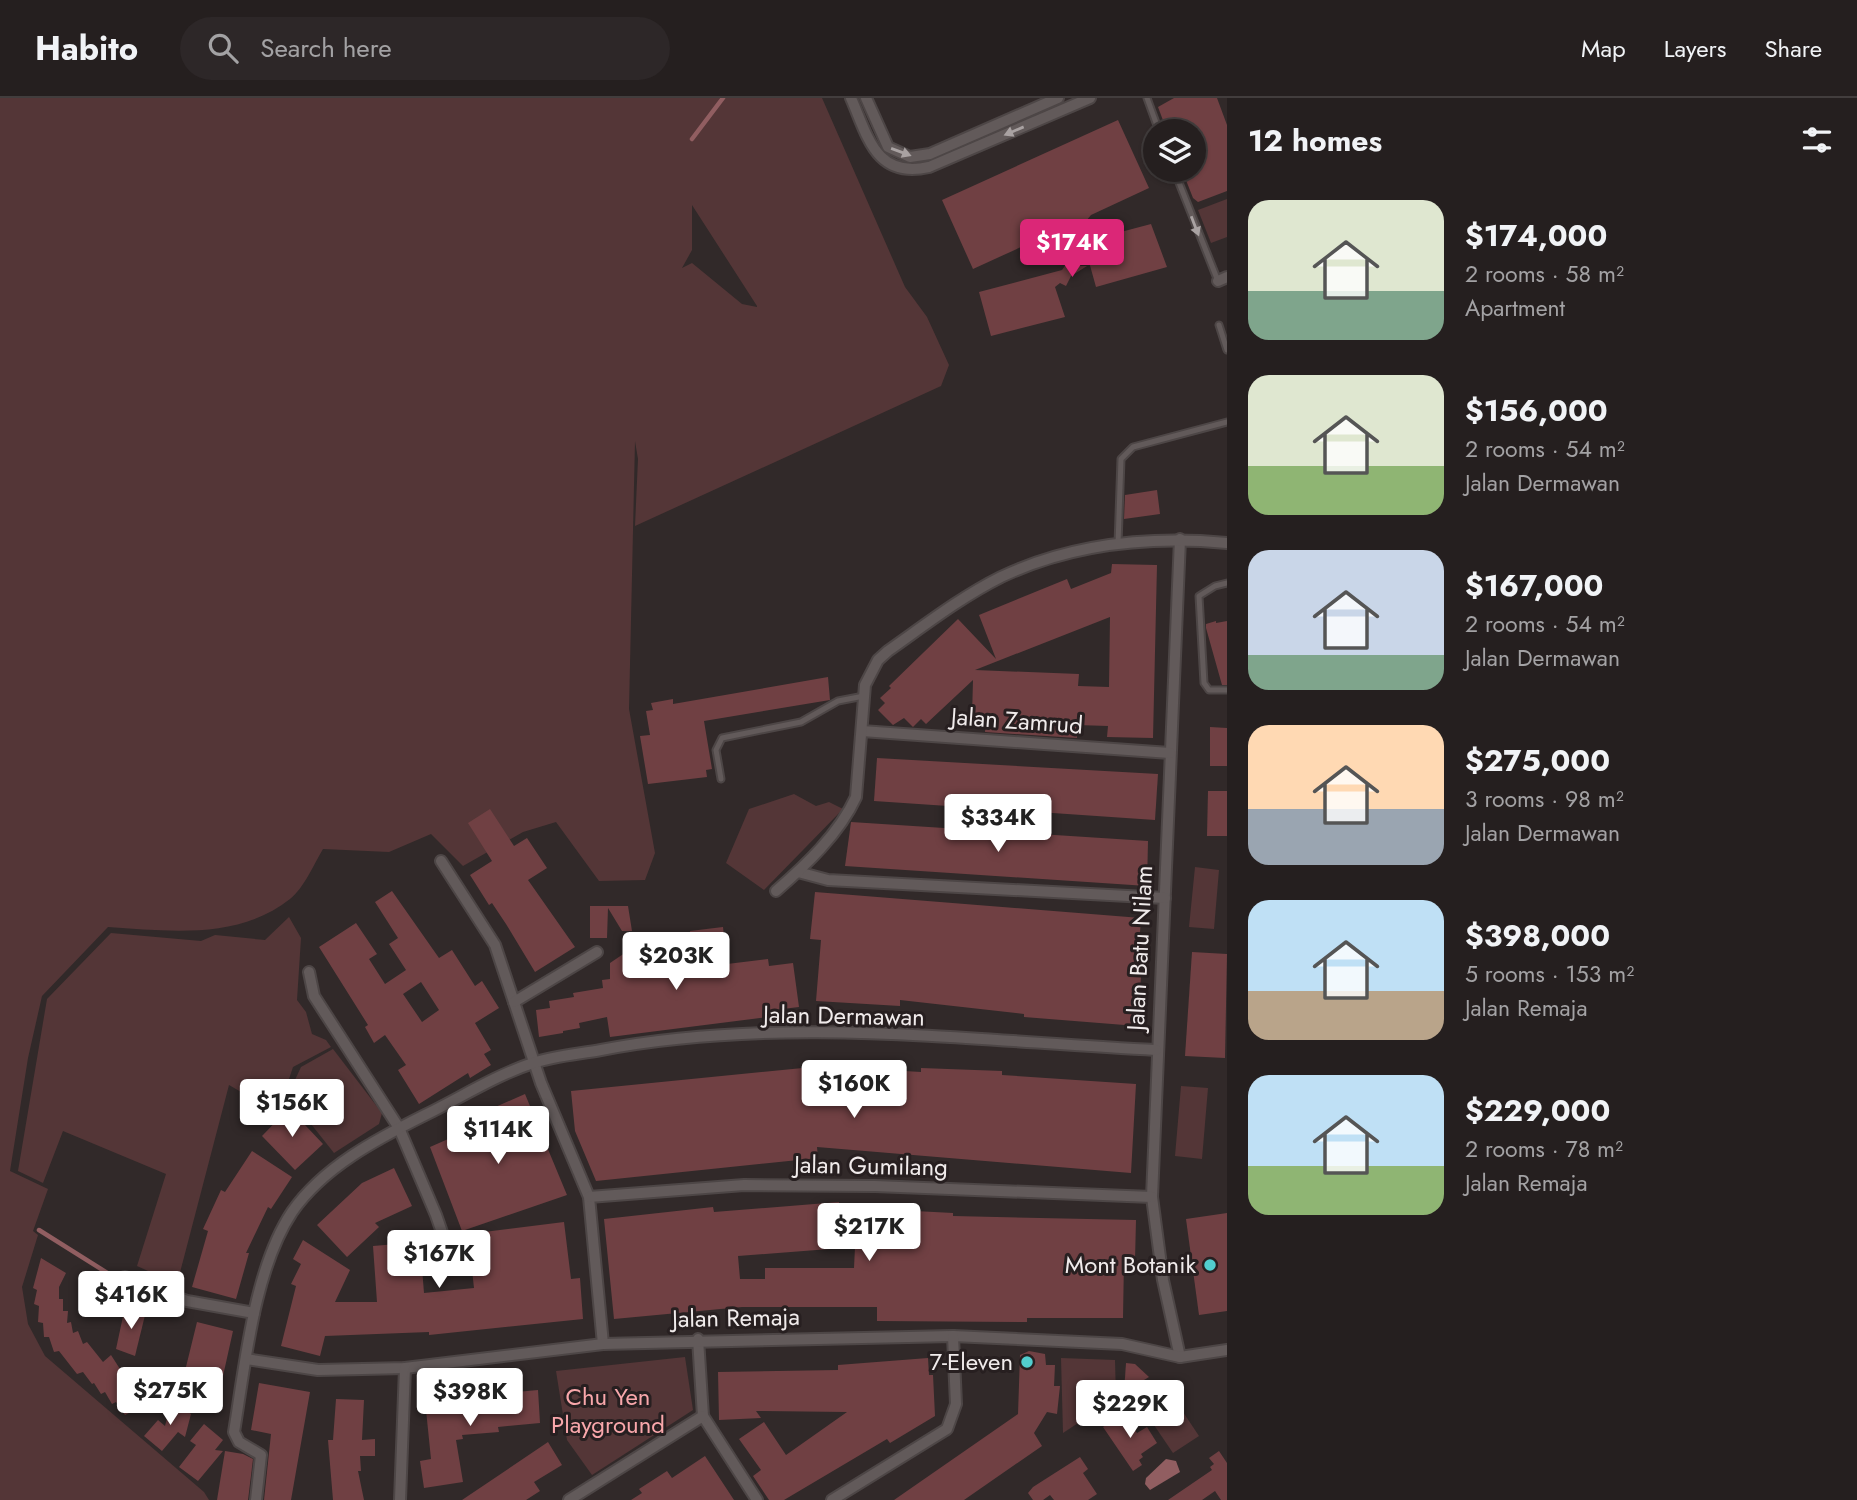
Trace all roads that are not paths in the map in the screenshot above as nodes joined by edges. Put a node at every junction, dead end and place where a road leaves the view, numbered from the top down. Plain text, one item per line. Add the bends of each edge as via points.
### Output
1 (851, 98) edge
2 (866, 98) edge
3 (1058, 98) edge
4 (1090, 98) edge
5 (1147, 98) edge
6 (1155, 119) edge
7 (1179, 182) edge
8 (1222, 279) edge
9 (1219, 325) dead end
10 (1227, 350) edge
11 (1227, 422) edge
12 (1180, 539) junction
13 (1227, 543) edge
14 (1118, 544) junction
15 (1227, 583) edge
16 (1227, 690) edge
17 (864, 696) junction
18 (862, 731) junction
19 (1170, 753) junction
20 (721, 779) dead end
21 (441, 861) dead end
22 (798, 872) junction
23 (776, 891) dead end
24 (1165, 898) junction
25 (597, 952) dead end
26 (309, 972) dead end
27 (514, 1002) junction
28 (1156, 1050) junction
29 (534, 1063) junction
30 (399, 1128) junction
31 (589, 1197) junction
32 (1152, 1197) junction
33 (448, 1264) dead end
34 (125, 1277) dead end
35 (254, 1313) junction
36 (953, 1336) junction
37 (698, 1339) junction
38 (603, 1344) junction
39 (1227, 1350) edge
40 (1180, 1357) junction
41 (246, 1359) junction
42 (405, 1368) junction
43 (703, 1416) junction
44 (256, 1500) edge
45 (400, 1500) edge
46 (569, 1500) edge
47 (757, 1500) edge
48 (832, 1500) edge

4 -> 1 street via 929,167 909,170 878,156
2 -> 3 street via 888,147 910,157 930,154
5 - 6 lane
7 -> 8 lane
9 - 10 lane
11 - 14 lane via 1126,452 1121,459
12 - 13 street
12 - 14 street
12 - 19 street, Jalan Batu Nilam
14 - 17 street via 1045,560 961,600 878,660
15 - 16 lane via 1199,596 1204,683 1209,690
17 - 18 street
17 - 20 lane via 838,701 801,722 722,738 716,750
18 - 19 street, Jalan Zamrud
18 - 22 street via 856,797 845,818
19 - 24 street, Jalan Batu Nilam
21 - 27 street via 495,945
22 - 23 street
22 - 24 street via 828,880
24 - 28 street, Jalan Batu Nilam
25 - 27 street
26 - 30 street via 314,996
27 - 29 street
28 - 29 street, Jalan Dermawan via 824,1033 689,1036
28 - 32 street, Jalan Batu Nilam
29 - 30 street, Jalan Dermawan
29 - 31 street
30 - 33 street via 436,1215
30 - 35 street, Jalan Dermawan via 335,1167 292,1213 274,1247
31 - 32 street, Jalan Gumilang via 770,1185
31 - 38 street
32 - 40 street, Jalan Batu Nilam
34 - 35 street via 187,1301
35 - 41 street, Jalan Dermawan
36 - 37 street, Jalan Remaja
36 - 40 street, Jalan Remaja via 1122,1344
36 - 48 street via 956,1404 947,1429
37 - 38 street, Jalan Remaja
37 - 43 street
38 - 42 street, Jalan Remaja
39 - 40 street, Jalan Remaja
41 - 42 street, Jalan Remaja via 318,1370
41 - 44 street, Jalan Dermawan via 234,1432 240,1442 261,1455
42 - 45 street
43 - 46 street
43 - 47 street

